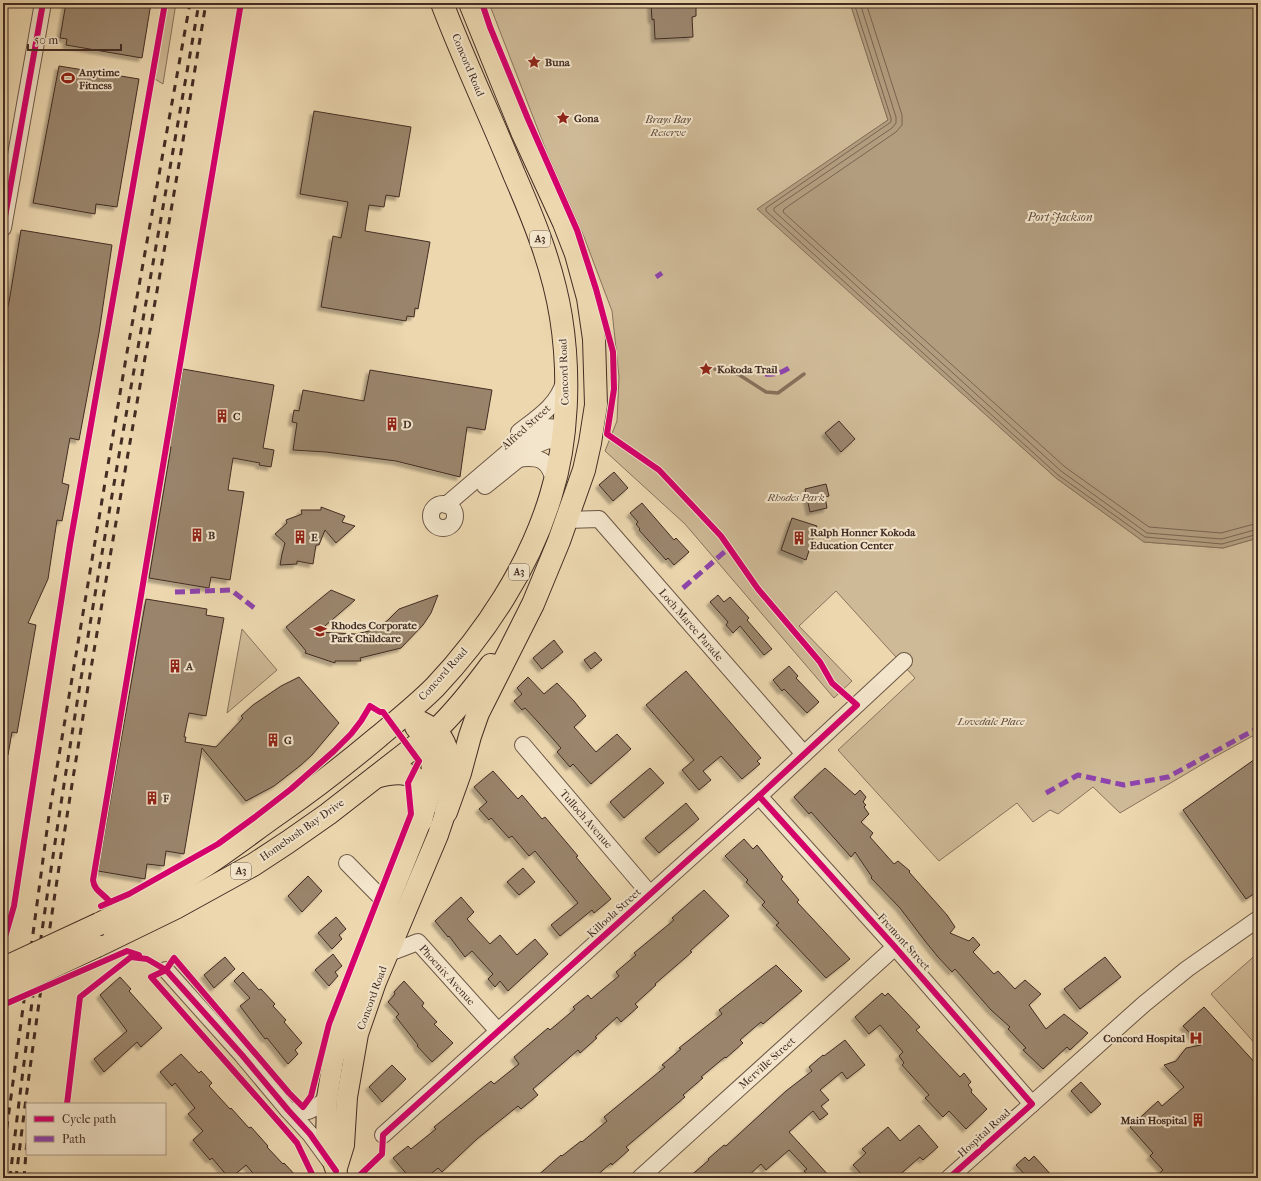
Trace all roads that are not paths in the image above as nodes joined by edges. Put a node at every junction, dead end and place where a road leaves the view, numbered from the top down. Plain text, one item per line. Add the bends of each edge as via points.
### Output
1 (43, 3) edge
2 (442, 3) edge
3 (470, 3) edge
4 (5, 212) edge
5 (3, 228) edge
6 (566, 376) junction
7 (563, 435) junction
8 (590, 442) junction
9 (517, 460) junction
10 (481, 475) junction
11 (555, 482) junction
12 (567, 520) junction
13 (528, 613) junction
14 (904, 661) dead end
15 (405, 714) junction
16 (430, 735) junction
17 (523, 745) dead end
18 (804, 754) junction
19 (375, 778) junction
20 (759, 796) junction
21 (446, 812) junction
22 (421, 821) junction
23 (348, 863) dead end
24 (650, 894) junction
25 (388, 905) junction
26 (1258, 919) edge
27 (402, 920) junction
28 (895, 947) junction
29 (389, 953) junction
30 (4, 968) edge
31 (166, 970) dead end
32 (3, 990) edge
33 (498, 1031) junction
34 (327, 1098) junction
35 (1032, 1104) junction
36 (288, 1110) junction
37 (382, 1135) dead end
38 (335, 1176) edge
39 (640, 1178) edge
40 (949, 1178) edge

1 - 4 street
2 - 6 highway, Concord Road / A3 via 542,244 561,319
3 - 8 highway, A3 via 522,134 568,233 588,298 594,339 596,405
4 - 5 street
6 - 7 highway, Concord Road / A3
6 - 10 street, Alfred Street via 557,399 503,445
7 - 8 highway
7 - 9 street, Alfred Street via 536,445
7 - 10 street, Alfred Street via 544,427 513,447
7 - 11 highway, Concord Road / A3
8 - 12 highway, A3 via 584,470
9 - 10 street, Alfred Street via 450,508
9 - 11 street, Alfred Street via 532,458 543,461 549,466
11 - 15 highway, Concord Road / A3 via 538,532 513,582 486,625 434,688
12 - 13 highway, A3
12 - 18 street, Loch Maree Parade via 600,520
13 - 16 highway, Homebush Bay Drive / A3 via 470,694
13 - 21 highway via 478,713
14 - 18 street, Killoola Street
15 - 16 main road
15 - 30 highway, A3, bridge via 346,764 205,865 99,924
16 - 19 highway, Homebush Bay Drive / A3
16 - 21 main road, Concord Road via 444,740 449,758 450,792
16 - 22 main road, Concord Road via 432,778 429,800
17 - 24 street, Tulloch Avenue
18 - 20 street, Killoola Street
19 - 22 highway via 395,772 414,778 423,793
19 - 32 highway, Homebush Bay Drive / A3, bridge via 328,814 252,865 175,908
20 - 24 street, Killoola Street
20 - 28 street, Fremont Street
21 - 27 main road, Concord Road
22 - 25 main road, Concord Road
23 - 25 street
24 - 33 street, Killoola Street
25 - 27 street
25 - 34 main road, Concord Road via 344,1017
26 - 35 street, Hospital Road via 1187,969 1144,1004
27 - 29 main road, Concord Road
28 - 35 street, Fremont Street
28 - 39 street, Merville Street
29 - 33 street, Phoenix Avenue via 418,942
29 - 38 main road, Concord Road via 358,1034 347,1097 344,1145
31 - 36 street
33 - 37 street, Killoola Street
34 - 36 street via 306,1112
34 - 38 main road, Concord Road via 326,1142
35 - 40 street, Hospital Road
36 - 38 street via 310,1134

